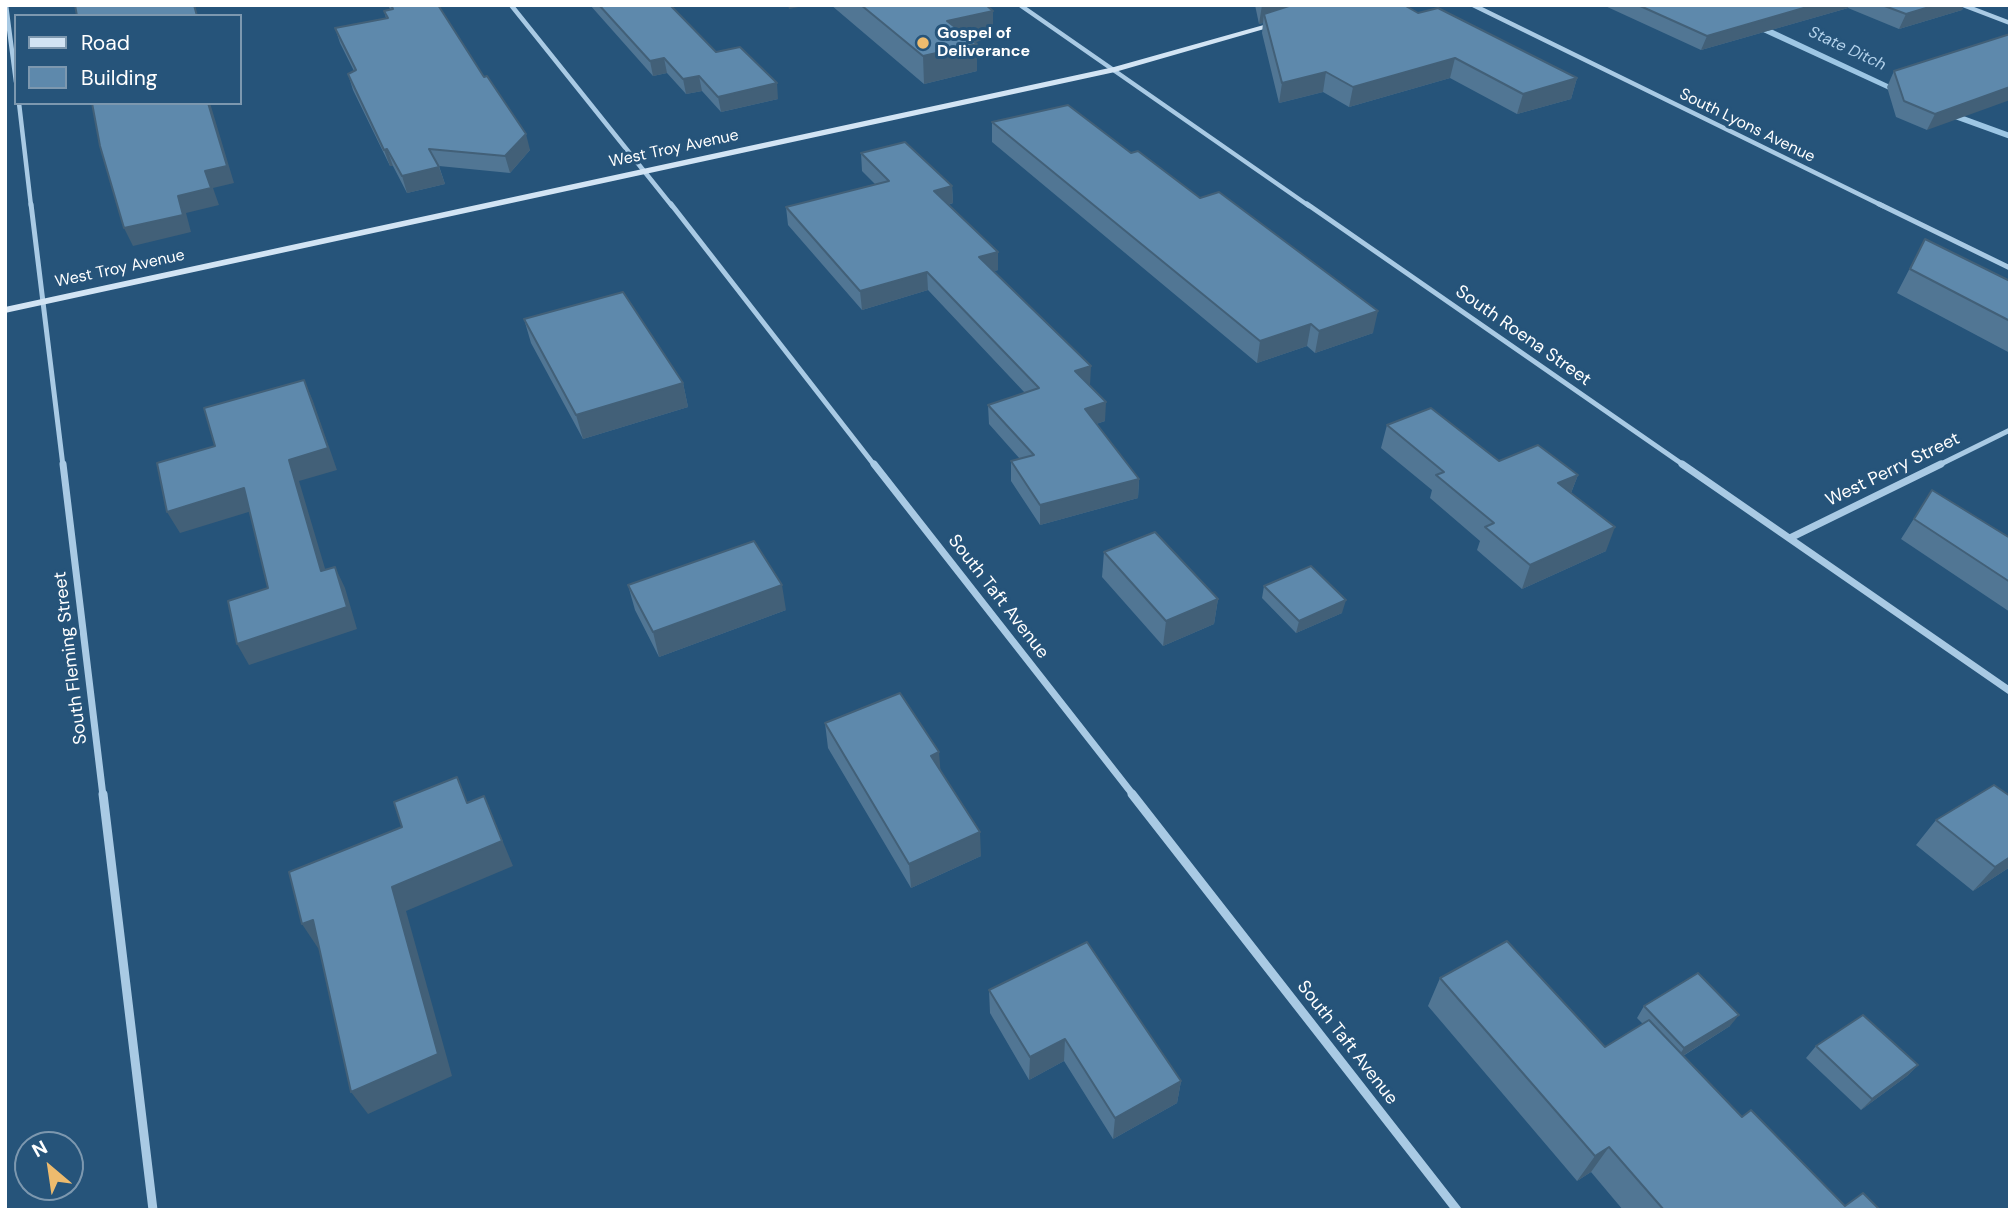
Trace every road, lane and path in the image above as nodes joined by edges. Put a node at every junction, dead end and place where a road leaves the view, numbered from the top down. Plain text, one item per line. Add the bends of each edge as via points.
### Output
1 (6, 5) edge
2 (511, 5) edge
3 (1020, 5) edge
4 (1473, 5) edge
5 (1963, 5) edge
6 (1297, 19) edge
7 (2010, 23) edge
8 (14, 67) edge
9 (1115, 69) junction
10 (19, 105) edge
11 (645, 171) junction
12 (2010, 268) edge
13 (45, 301) junction
14 (5, 310) edge
15 (2010, 430) edge
16 (1790, 538) junction
17 (2010, 691) edge
18 (153, 1210) edge
19 (1457, 1210) edge

1 - 8 street
2 - 11 street, South Taft Avenue
3 - 9 street, South Roena Street
4 - 12 street, South Lyons Avenue
5 - 7 street
6 - 9 street, West Troy Avenue
9 - 11 street, West Troy Avenue
9 - 16 street, South Roena Street
10 - 13 street, South Fleming Street
11 - 13 street, West Troy Avenue
11 - 19 street, South Taft Avenue
13 - 14 street, West Troy Avenue
13 - 18 street, South Fleming Street
15 - 16 street, West Perry Street
16 - 17 street, South Roena Street

